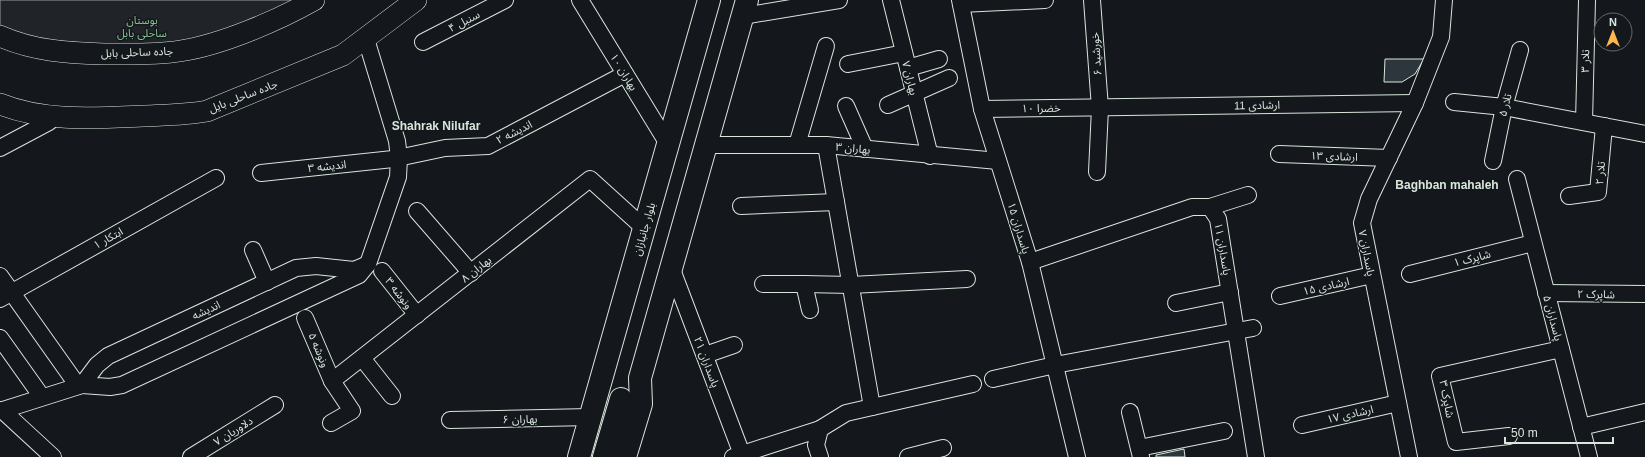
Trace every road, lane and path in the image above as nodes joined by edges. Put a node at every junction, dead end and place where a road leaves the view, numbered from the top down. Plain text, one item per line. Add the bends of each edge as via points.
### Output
1 (314, 0) edge
2 (416, 0) edge
3 (505, 0) edge
4 (580, 0) edge
5 (709, 0) edge
6 (839, 0) edge
7 (891, 0) edge
8 (1045, 0) edge
9 (1092, 0) edge
10 (1444, 0) edge
11 (1587, 0) edge
12 (960, 2) edge
13 (745, 8) edge
14 (0, 36) edge
15 (366, 39) junction
16 (423, 42) dead end
17 (826, 46) dead end
18 (1520, 50) dead end
19 (939, 59) dead end
20 (906, 61) junction
21 (848, 64) dead end
22 (625, 74) junction
23 (949, 78) dead end
24 (914, 93) junction
25 (1454, 102) dead end
26 (1415, 103) junction
27 (0, 104) edge
28 (888, 105) dead end
29 (846, 106) dead end
30 (1504, 107) junction
31 (1100, 108) junction
32 (982, 109) junction
33 (49, 122) dead end
34 (1584, 122) junction
35 (1604, 126) junction
36 (1645, 134) edge
37 (668, 144) junction
38 (706, 145) junction
39 (797, 145) junction
40 (826, 145) junction
41 (0, 148) edge
42 (865, 149) junction
43 (1279, 154) dead end
44 (930, 156) junction
45 (396, 158) junction
46 (1389, 158) junction
47 (998, 161) junction
48 (1493, 161) dead end
49 (1097, 172) dead end
50 (261, 173) dead end
51 (216, 178) dead end
52 (1517, 179) dead end
53 (1248, 195) dead end
54 (1569, 196) dead end
55 (836, 202) junction
56 (741, 206) dead end
57 (1210, 207) junction
58 (417, 211) dead end
59 (644, 228) junction
60 (1533, 243) junction
61 (253, 250) dead end
62 (1030, 262) junction
63 (375, 267) junction
64 (671, 268) junction
65 (471, 273) junction
66 (347, 274) junction
67 (1410, 274) dead end
68 (1372, 275) junction
69 (0, 276) edge
70 (967, 279) dead end
71 (267, 282) junction
72 (763, 284) dead end
73 (804, 284) junction
74 (851, 286) junction
75 (1230, 292) junction
76 (1546, 293) junction
77 (1645, 294) edge
78 (1280, 296) dead end
79 (0, 299) edge
80 (1176, 303) dead end
81 (810, 310) dead end
82 (417, 315) junction
83 (305, 318) dead end
84 (1253, 328) dead end
85 (1236, 332) junction
86 (0, 338) edge
87 (734, 345) dead end
88 (1561, 349) junction
89 (705, 355) junction
90 (362, 358) junction
91 (1055, 365) junction
92 (640, 378) junction
93 (993, 380) dead end
94 (332, 381) junction
95 (973, 384) dead end
96 (80, 386) junction
97 (392, 396) dead end
98 (42, 397) junction
99 (621, 399) joint
100 (1398, 403) junction
101 (275, 405) dead end
102 (872, 407) junction
103 (1, 411) edge
104 (1130, 412) dead end
105 (1645, 412) edge
106 (590, 417) junction
107 (450, 420) dead end
108 (331, 423) dead end
109 (1302, 425) dead end
110 (1581, 427) junction
111 (820, 430) junction
112 (1224, 431) dead end
113 (1509, 436) dead end
114 (943, 448) dead end
115 (1140, 452) edge
116 (739, 456) edge
117 (53, 457) edge
118 (191, 457) edge
119 (579, 457) edge
120 (604, 457) edge
121 (625, 457) edge
122 (820, 457) edge
123 (908, 457) edge
124 (1077, 457) edge
125 (1256, 457) edge
126 (1409, 457) edge
127 (1589, 457) edge

1 - 14 main road, جاده ساحلی بابل via 255,28 181,51 69,54 31,48
2 - 15 main road, جاده ساحلی بایل
3 - 16 street, سنبل ۴
4 - 22 street, بهاران ۱۰
5 - 37 highway, بلوار جانبازان
6 - 13 street
7 - 20 street, بهاران ۷
8 - 12 street
9 - 31 street, خورشید ۶
10 - 26 street, پاسداران ۷ via 1441,37
11 - 34 street, تلار ۳
12 - 32 street, پاسداران ۱۵
13 - 38 highway
15 - 27 main road, جاده ساحلی بایل via 332,60 221,106 197,113 76,119
15 - 45 street via 397,140
17 - 39 street
18 - 30 street, تلار ۵
19 - 20 street
20 - 21 street
20 - 24 street, بهاران ۷
22 - 37 street, بهاران ۱۰
22 - 45 street, اندیشه ۲ via 488,146 445,148
23 - 24 street
24 - 28 street
24 - 44 street, بهاران ۷
25 - 30 street
26 - 31 street, ارشادی 11
26 - 46 street, پاسداران ۷
29 - 42 street
30 - 34 street
30 - 48 street, تلار ۵
31 - 32 street, خضرا ۱۰
31 - 49 street, خورشید ۶
32 - 47 street, پاسداران ۱۵
33 - 41 street
34 - 35 street
35 - 36 street
35 - 54 street, تلار ۲ via 1598,192
37 - 59 highway, بلوار جانبازان
38 - 39 street, بهاران ۳
38 - 64 highway
39 - 40 street, بهاران ۳
40 - 42 street, بهاران ۳
40 - 55 street
42 - 44 street, بهاران ۳
43 - 46 street, ارشادی ۱۳
44 - 47 street, بهاران ۳
45 - 50 street, اندیشه ۳
45 - 63 street via 398,177
46 - 68 street, پاسداران ۷ via 1369,199 1362,223
47 - 62 street, پاسداران ۱۵
51 - 79 street, ابتکار ۱
52 - 60 street, پاسداران ۵
53 - 57 street
55 - 56 street
55 - 74 street
57 - 62 street via 1192,207
57 - 75 street, پاسداران ١١ via 1218,219
58 - 65 street
59 - 65 street, بهاران ۸ via 590,179
59 - 106 highway, بلوار جانبازان
60 - 67 street, شاپرک ۱
60 - 76 street, پاسداران ۵
61 - 71 street
62 - 91 street, پاسداران ۱۵
63 - 66 street via 354,270
63 - 82 street, ونوشه ۳
64 - 89 street, پاسداران ۲۱
64 - 92 highway
65 - 82 street, بهاران ۸
66 - 71 street, اندیشه via 316,266 303,267
66 - 96 street via 122,385
68 - 78 street, ارشادی ۱۵
68 - 100 street, پاسداران ۷
69 - 96 street
70 - 74 street
71 - 96 street, اندیشه via 108,356
72 - 73 street
73 - 74 street
73 - 81 street
74 - 102 street
75 - 80 street
75 - 85 street, پاسداران ١١
76 - 77 street, شاپرک ۲
76 - 88 street, پاسداران ۵
82 - 90 street, بهاران ۸
83 - 94 street, ونوشه ۵
84 - 85 street
85 - 91 street
85 - 125 street, پاسداران ١١
86 - 98 street
87 - 89 street
88 - 110 street, پاسداران ۵
88 - 113 street, شاپرک ۳ via 1440,376 1456,442
89 - 116 street, پاسداران ۲۱
90 - 94 street, بهاران ۸
90 - 97 street
91 - 93 street
91 - 124 street, پاسداران ۱۵
92 - 99 main road
92 - 121 highway via 641,404
94 - 108 street via 352,411
95 - 102 street
96 - 98 street
98 - 103 street
99 - 120 highway
100 - 109 street, ارشادی ۱۷
100 - 126 street, پاسداران ۷
101 - 118 street, دلاوریان ۷
102 - 111 street via 846,413
103 - 117 street
104 - 115 street
105 - 110 street
106 - 107 street, بهاران ۶
106 - 119 highway, بلوار جانبازان
110 - 127 street, پاسداران ۵
111 - 116 street
111 - 122 street via 816,445
112 - 115 street
114 - 123 street

